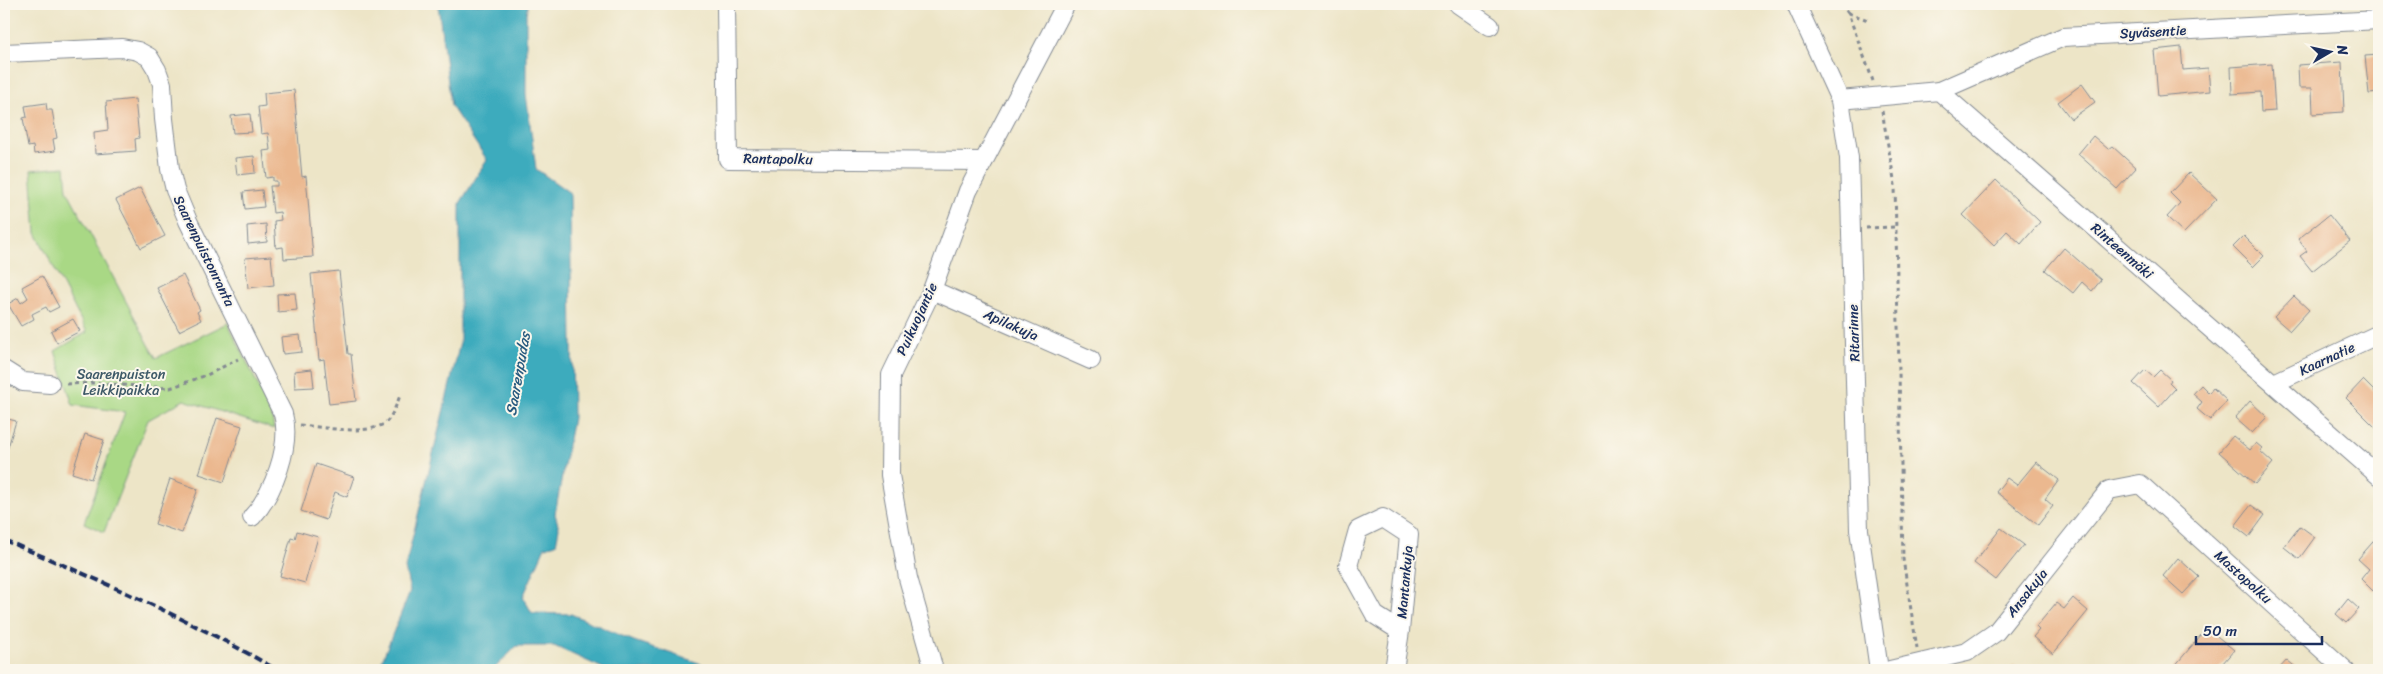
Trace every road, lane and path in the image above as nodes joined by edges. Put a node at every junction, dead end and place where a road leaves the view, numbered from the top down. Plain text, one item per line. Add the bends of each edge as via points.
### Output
1 (726, 4) edge
2 (1066, 4) edge
3 (1458, 4) edge
4 (1796, 4) edge
5 (1841, 4) edge
6 (1848, 13) junction
7 (1868, 20) dead end
8 (2379, 20) edge
9 (1490, 26) dead end
10 (4, 53) edge
11 (1939, 91) junction
12 (1879, 97) junction
13 (1840, 100) junction
14 (984, 161) junction
15 (1896, 227) junction
16 (1851, 228) junction
17 (932, 290) junction
18 (2379, 334) edge
19 (253, 352) junction
20 (1091, 360) dead end
21 (4, 370) edge
22 (2274, 383) junction
23 (50, 384) joint
24 (400, 396) dead end
25 (286, 424) junction
26 (2379, 476) edge
27 (2140, 484) joint
28 (252, 517) dead end
29 (1400, 631) junction
30 (1920, 663) junction
31 (932, 664) edge
32 (947, 670) edge
33 (1394, 670) edge
34 (1879, 670) edge
35 (1890, 670) edge
36 (2345, 670) edge

1 - 14 street, Rantapolku via 728,159
2 - 14 street, Puikuojantie
3 - 9 street
4 - 13 street, Ritarinne
5 - 6 path
6 - 7 path
6 - 12 path
8 - 11 street, Syväsentie via 2063,37
10 - 19 street, Saarenpuistonranta via 122,48 138,50 149,57 162,84 175,190
11 - 12 street
11 - 22 street, Rinteenmäki
12 - 13 street
12 - 15 path via 1895,185
13 - 16 street, Ritarinne via 1849,158
14 - 17 street, Puikuojantie via 968,191
15 - 16 path
15 - 30 path via 1903,559
16 - 34 street, Ritarinne via 1859,530
17 - 20 street, Apilakuja
17 - 31 street, Puikuojantie via 891,374 890,475 908,578
18 - 22 street, Kaarnatie
19 - 23 path via 207,376 170,388
19 - 25 street, Saarenpuistonranta
21 - 23 street via 23,382
22 - 26 street, Rinteenmäki
24 - 25 path via 393,413 383,425 337,429
25 - 28 street via 286,438 277,472 264,504
27 - 30 street, Ansakuja via 2108,490 1996,632 1967,652
27 - 36 street, Mastopolku
29 - 29 street, Mantankuja via 1375,615 1348,566 1358,530 1383,518 1409,535
29 - 33 street, Mantankuja
30 - 35 street, Ansakuja
31 - 32 street, Puikuojantie

